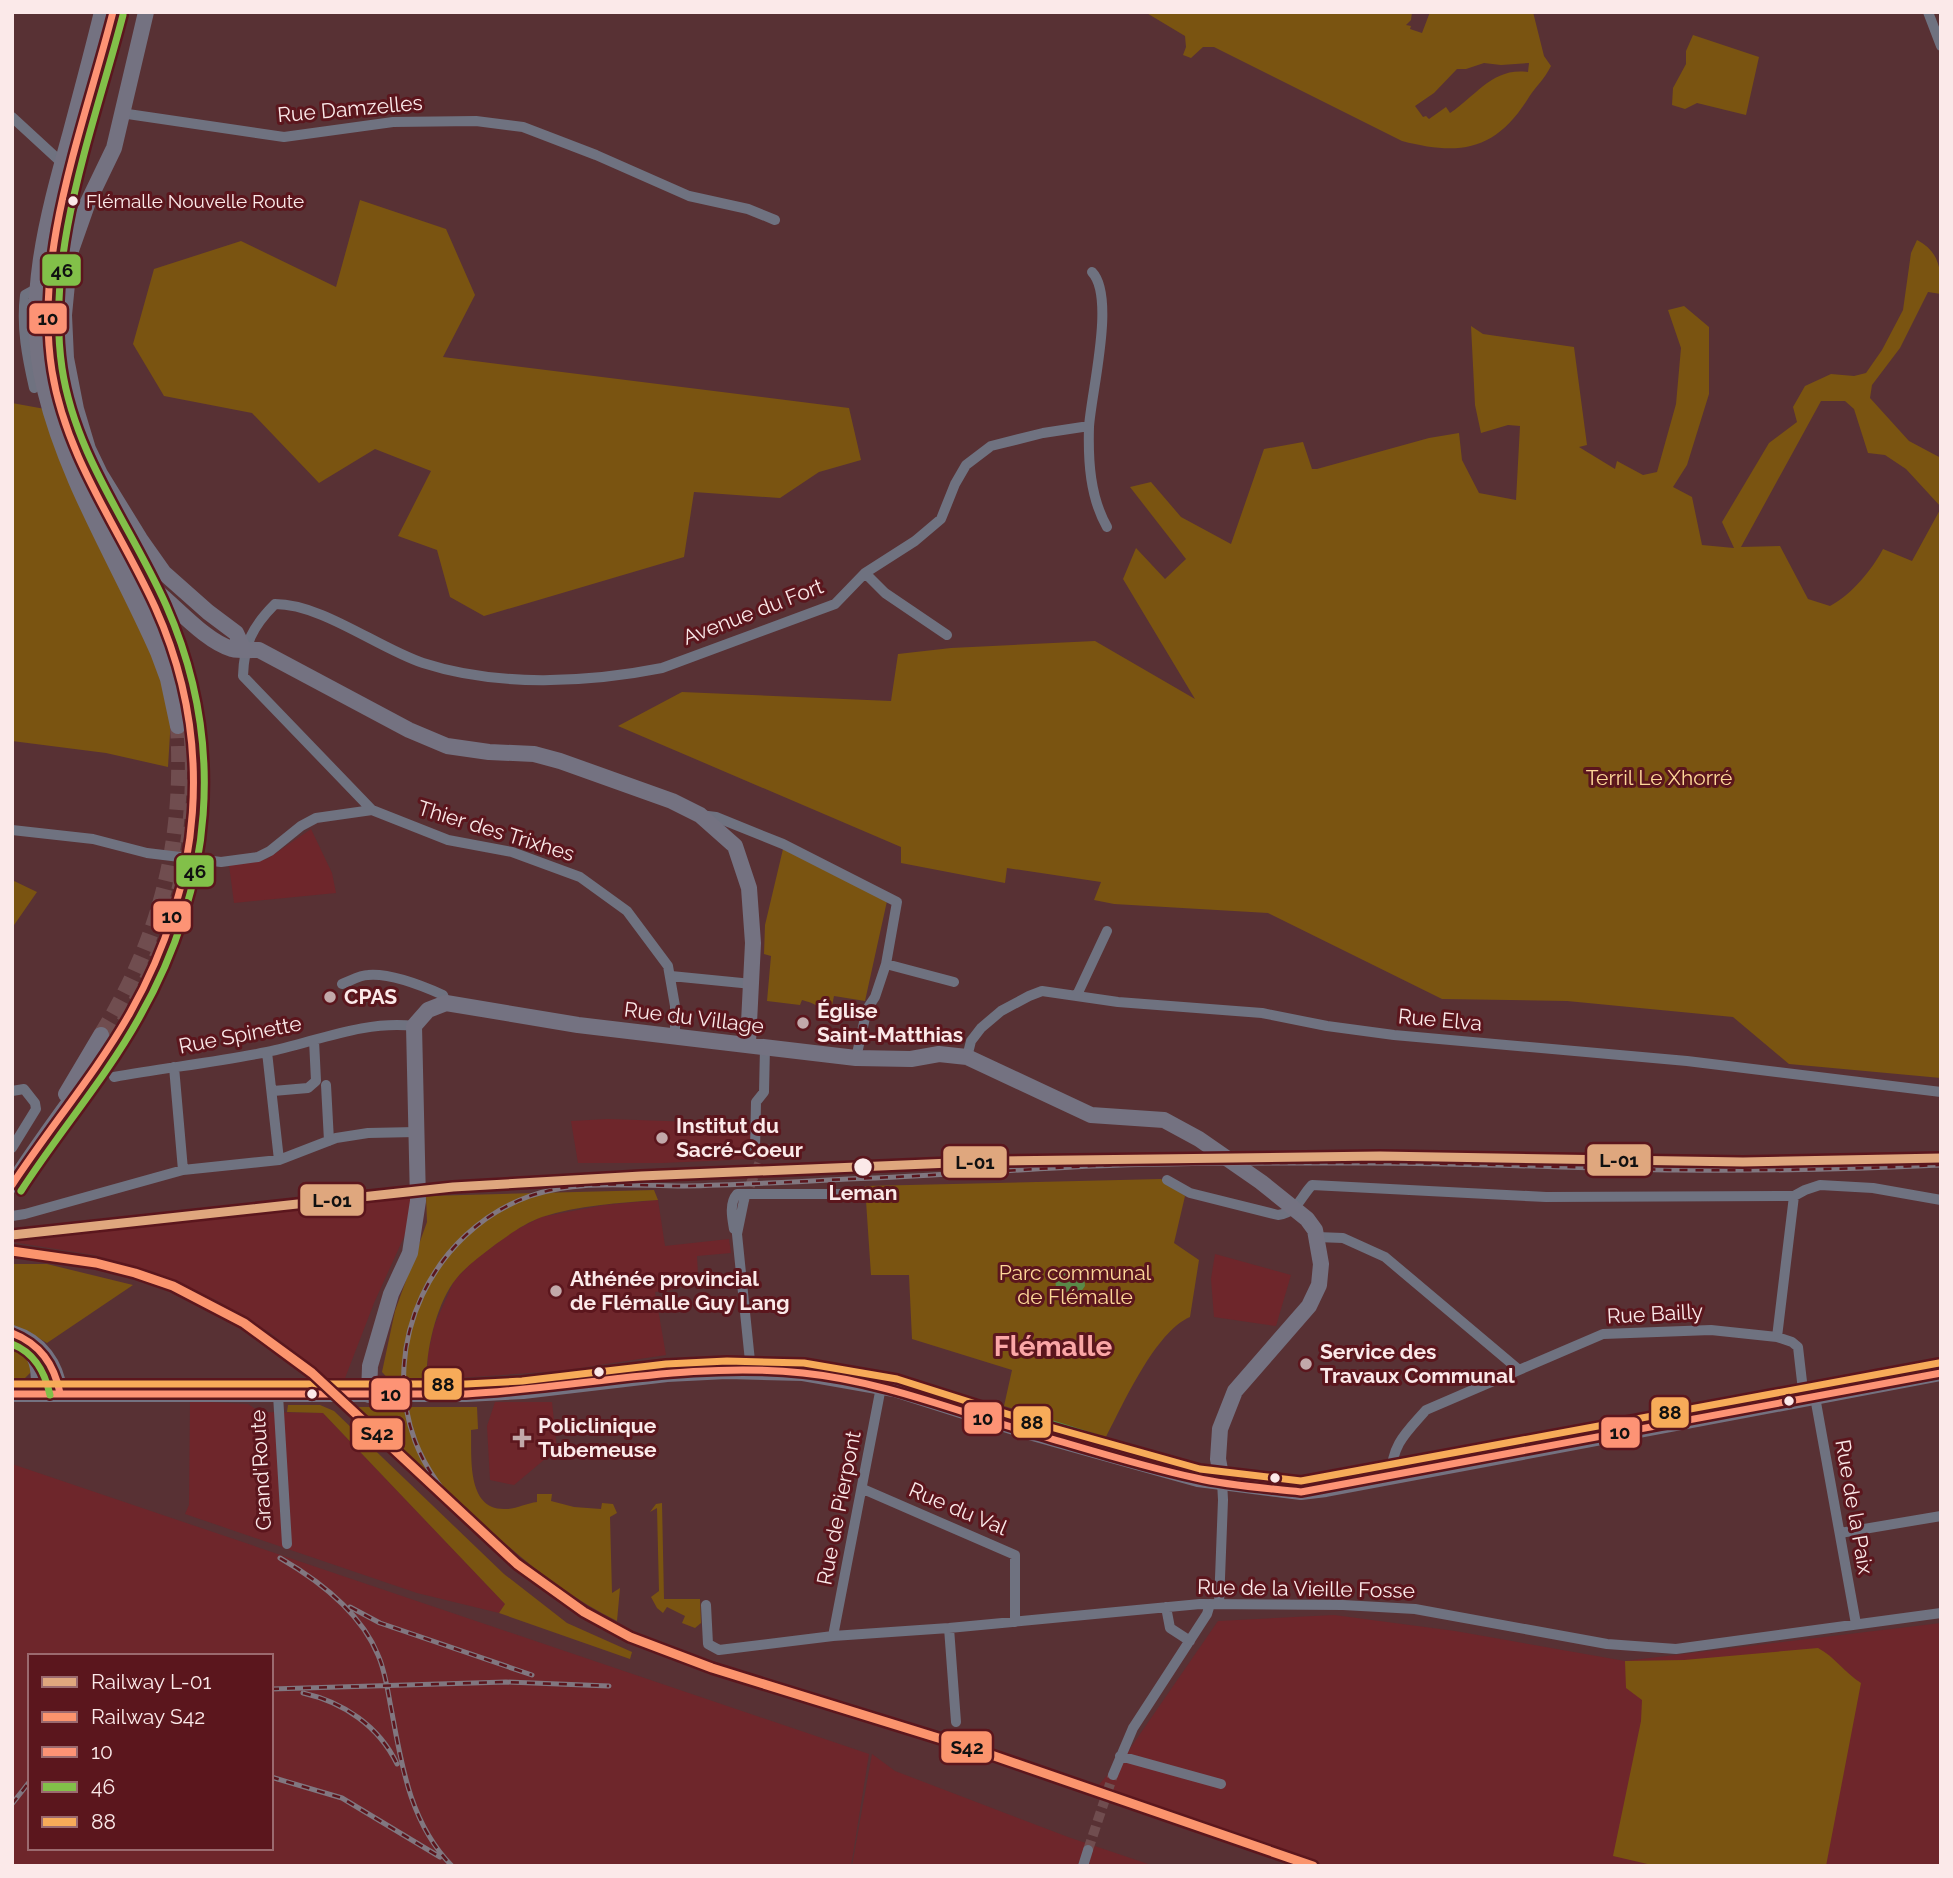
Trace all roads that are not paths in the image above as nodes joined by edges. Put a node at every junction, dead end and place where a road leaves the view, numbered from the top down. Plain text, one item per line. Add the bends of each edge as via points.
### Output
1 (102, 12) edge
2 (113, 12) edge
3 (146, 12) edge
4 (1928, 12) edge
5 (1941, 46) edge
6 (121, 113) junction
7 (12, 117) edge
8 (67, 165) junction
9 (775, 220) dead end
10 (1092, 272) dead end
11 (42, 289) junction
12 (34, 388) dead end
13 (1089, 426) junction
14 (100, 474) junction
15 (100, 504) junction
16 (1107, 527) dead end
17 (865, 573) junction
18 (139, 578) junction
19 (947, 635) dead end
20 (238, 650) junction
21 (372, 810) junction
22 (700, 815) junction
23 (12, 830) edge
24 (750, 831) junction
25 (735, 846) junction
26 (1107, 931) dead end
27 (886, 964) junction
28 (671, 976) junction
29 (954, 982) dead end
30 (342, 984) dead end
31 (752, 984) junction
32 (1077, 995) junction
33 (446, 1003) junction
34 (414, 1026) junction
35 (675, 1035) junction
36 (106, 1039) tunnel mouth
37 (314, 1041) junction
38 (748, 1043) junction
39 (765, 1047) junction
40 (267, 1052) junction
41 (967, 1057) junction
42 (856, 1058) junction
43 (174, 1067) junction
44 (114, 1077) dead end
45 (326, 1085) dead end
46 (18, 1090) edge
47 (273, 1091) junction
48 (1941, 1092) edge
49 (416, 1132) junction
50 (329, 1141) junction
51 (768, 1148) tunnel mouth
52 (12, 1149) edge
53 (279, 1160) junction
54 (183, 1170) junction
55 (1167, 1181) dead end
56 (12, 1185) edge
57 (852, 1194) dead end
58 (1794, 1196) junction
59 (744, 1200) tunnel mouth
60 (1941, 1200) edge
61 (1295, 1209) junction
62 (12, 1216) edge
63 (737, 1234) junction
64 (1317, 1237) junction
65 (12, 1332) edge
66 (1777, 1337) junction
67 (12, 1338) edge
68 (1518, 1369) junction
69 (751, 1371) junction
70 (1941, 1373) edge
71 (881, 1387) junction
72 (60, 1393) junction
73 (12, 1394) edge
74 (39, 1394) junction
75 (278, 1395) junction
76 (369, 1395) junction
77 (1810, 1398) junction
78 (1391, 1476) junction
79 (1222, 1481) junction
80 (863, 1489) junction
81 (1941, 1516) edge
82 (1840, 1533) junction
83 (287, 1544) dead end
84 (1214, 1604) junction
85 (706, 1605) dead end
86 (1166, 1607) junction
87 (1941, 1613) edge
88 (1015, 1622) junction
89 (1856, 1624) junction
90 (949, 1629) junction
91 (833, 1636) junction
92 (1190, 1641) junction
93 (956, 1723) dead end
94 (1120, 1756) junction
95 (1113, 1775) tunnel mouth
96 (1221, 1784) dead end
97 (1088, 1850) tunnel mouth
98 (1083, 1866) edge

1 - 8 street
2 - 8 street
3 - 6 street
4 - 5 street
6 - 9 street, Rue Damzelles via 284,137 393,122 476,121 523,127 689,196
6 - 14 street via 114,148 70,253 64,315 76,409
7 - 8 street
8 - 11 street via 41,254
10 - 13 street via 1100,284 1101,341
11 - 12 street via 25,295 23,314
11 - 15 street via 52,373 65,428
11 - 18 street via 36,327 49,409 65,455 158,652 185,725 186,693 168,635
13 - 16 street via 1093,495
13 - 17 street, Avenue du Fort via 991,446 967,465 941,519
14 - 15 street
14 - 20 street via 164,573 236,633
15 - 18 street
17 - 19 street via 885,593
17 - 20 street, Avenue du Fort via 835,604 642,672 501,680 422,663 285,604 275,604 262,616
18 - 20 street via 217,642
20 - 21 street via 243,676
20 - 22 street via 259,650 447,746 534,754 560,761
21 - 23 street, Thier des Trixhes via 323,816 258,857 221,862
21 - 28 street, Thier des Trixhes via 448,840 512,852 580,877 627,911 661,953
22 - 24 street
22 - 25 street
24 - 25 street
24 - 27 street via 897,902
25 - 31 street via 749,888
26 - 32 street
27 - 29 street
27 - 42 street via 867,1009
28 - 31 street
28 - 35 street, Thier des Trixhes
30 - 33 street via 367,975 393,979 443,995
31 - 38 street
32 - 41 street, Rue Elva via 1042,991 1001,1011 971,1041
32 - 48 street, Rue Elva via 1262,1013 1394,1035 1687,1061
33 - 34 street via 428,1010
33 - 35 street, Rue du Village via 578,1025
34 - 37 street, Rue Spinette via 354,1030
34 - 49 street
35 - 38 street, Rue du Village
36 - 56 street via 79,1070
37 - 40 street, Rue Spinette
37 - 47 street via 316,1081 308,1088
38 - 39 street, Rue du Village
39 - 42 street, Rue du Village
39 - 51 street
40 - 43 street, Rue Spinette
40 - 47 street
41 - 42 street, Rue du Village
41 - 61 street, Rue du Village via 1090,1115 1174,1124
43 - 44 street, Rue Spinette
43 - 54 street
45 - 50 street
46 - 52 street via 36,1109
47 - 53 street
49 - 50 street via 368,1133
49 - 76 street via 418,1201 410,1252 391,1294 373,1354
50 - 53 street
53 - 54 street
54 - 62 street
55 - 61 street via 1190,1193 1266,1213
57 - 63 street via 737,1194 732,1215
58 - 60 street via 1820,1185 1873,1188
58 - 61 street via 1546,1197 1312,1185
58 - 66 street
59 - 63 street
61 - 64 street, Rue du Village
63 - 69 street
64 - 68 street via 1343,1238 1385,1256
64 - 79 street via 1321,1264 1314,1297 1235,1391 1226,1412 1218,1459
65 - 72 street via 30,1340 47,1357
66 - 68 street, Rue Bailly via 1711,1330 1620,1331
66 - 77 street via 1798,1347
67 - 74 street via 35,1355
68 - 78 street, Rue Bailly via 1426,1410 1391,1457
69 - 71 street, Grand'Route via 803,1373
69 - 76 street, Grand'Route via 667,1374 509,1392
70 - 77 street, Grand'Route
71 - 79 street, Grand'Route via 1198,1479
71 - 80 street, Rue de Pierpont
72 - 74 street, Grand'Route
72 - 75 street, Grand'Route
73 - 74 street, Grand'Route
75 - 76 street, Grand'Route
75 - 83 street, Grand'Route
77 - 78 street, Grand'Route
77 - 82 street, Rue de la Paix
78 - 79 street, Grand'Route via 1301,1492
79 - 84 street
80 - 88 street, Rue du Val via 1015,1555
80 - 91 street, Rue de Pierpont
81 - 82 street
82 - 89 street, Rue de la Paix
84 - 86 street, Rue de la Vieille Fosse
84 - 89 street, Rue de la Vieille Fosse via 1415,1608 1607,1644 1676,1649
84 - 92 street
85 - 91 street, Rue de la Vieille Fosse via 708,1644 719,1650
86 - 88 street, Rue de la Vieille Fosse
86 - 92 street via 1170,1628
87 - 89 street, Rue de la Vieille Fosse
88 - 90 street, Rue de la Vieille Fosse
90 - 91 street, Rue de la Vieille Fosse
90 - 93 street
92 - 94 street
94 - 95 street
94 - 96 street
97 - 98 street

